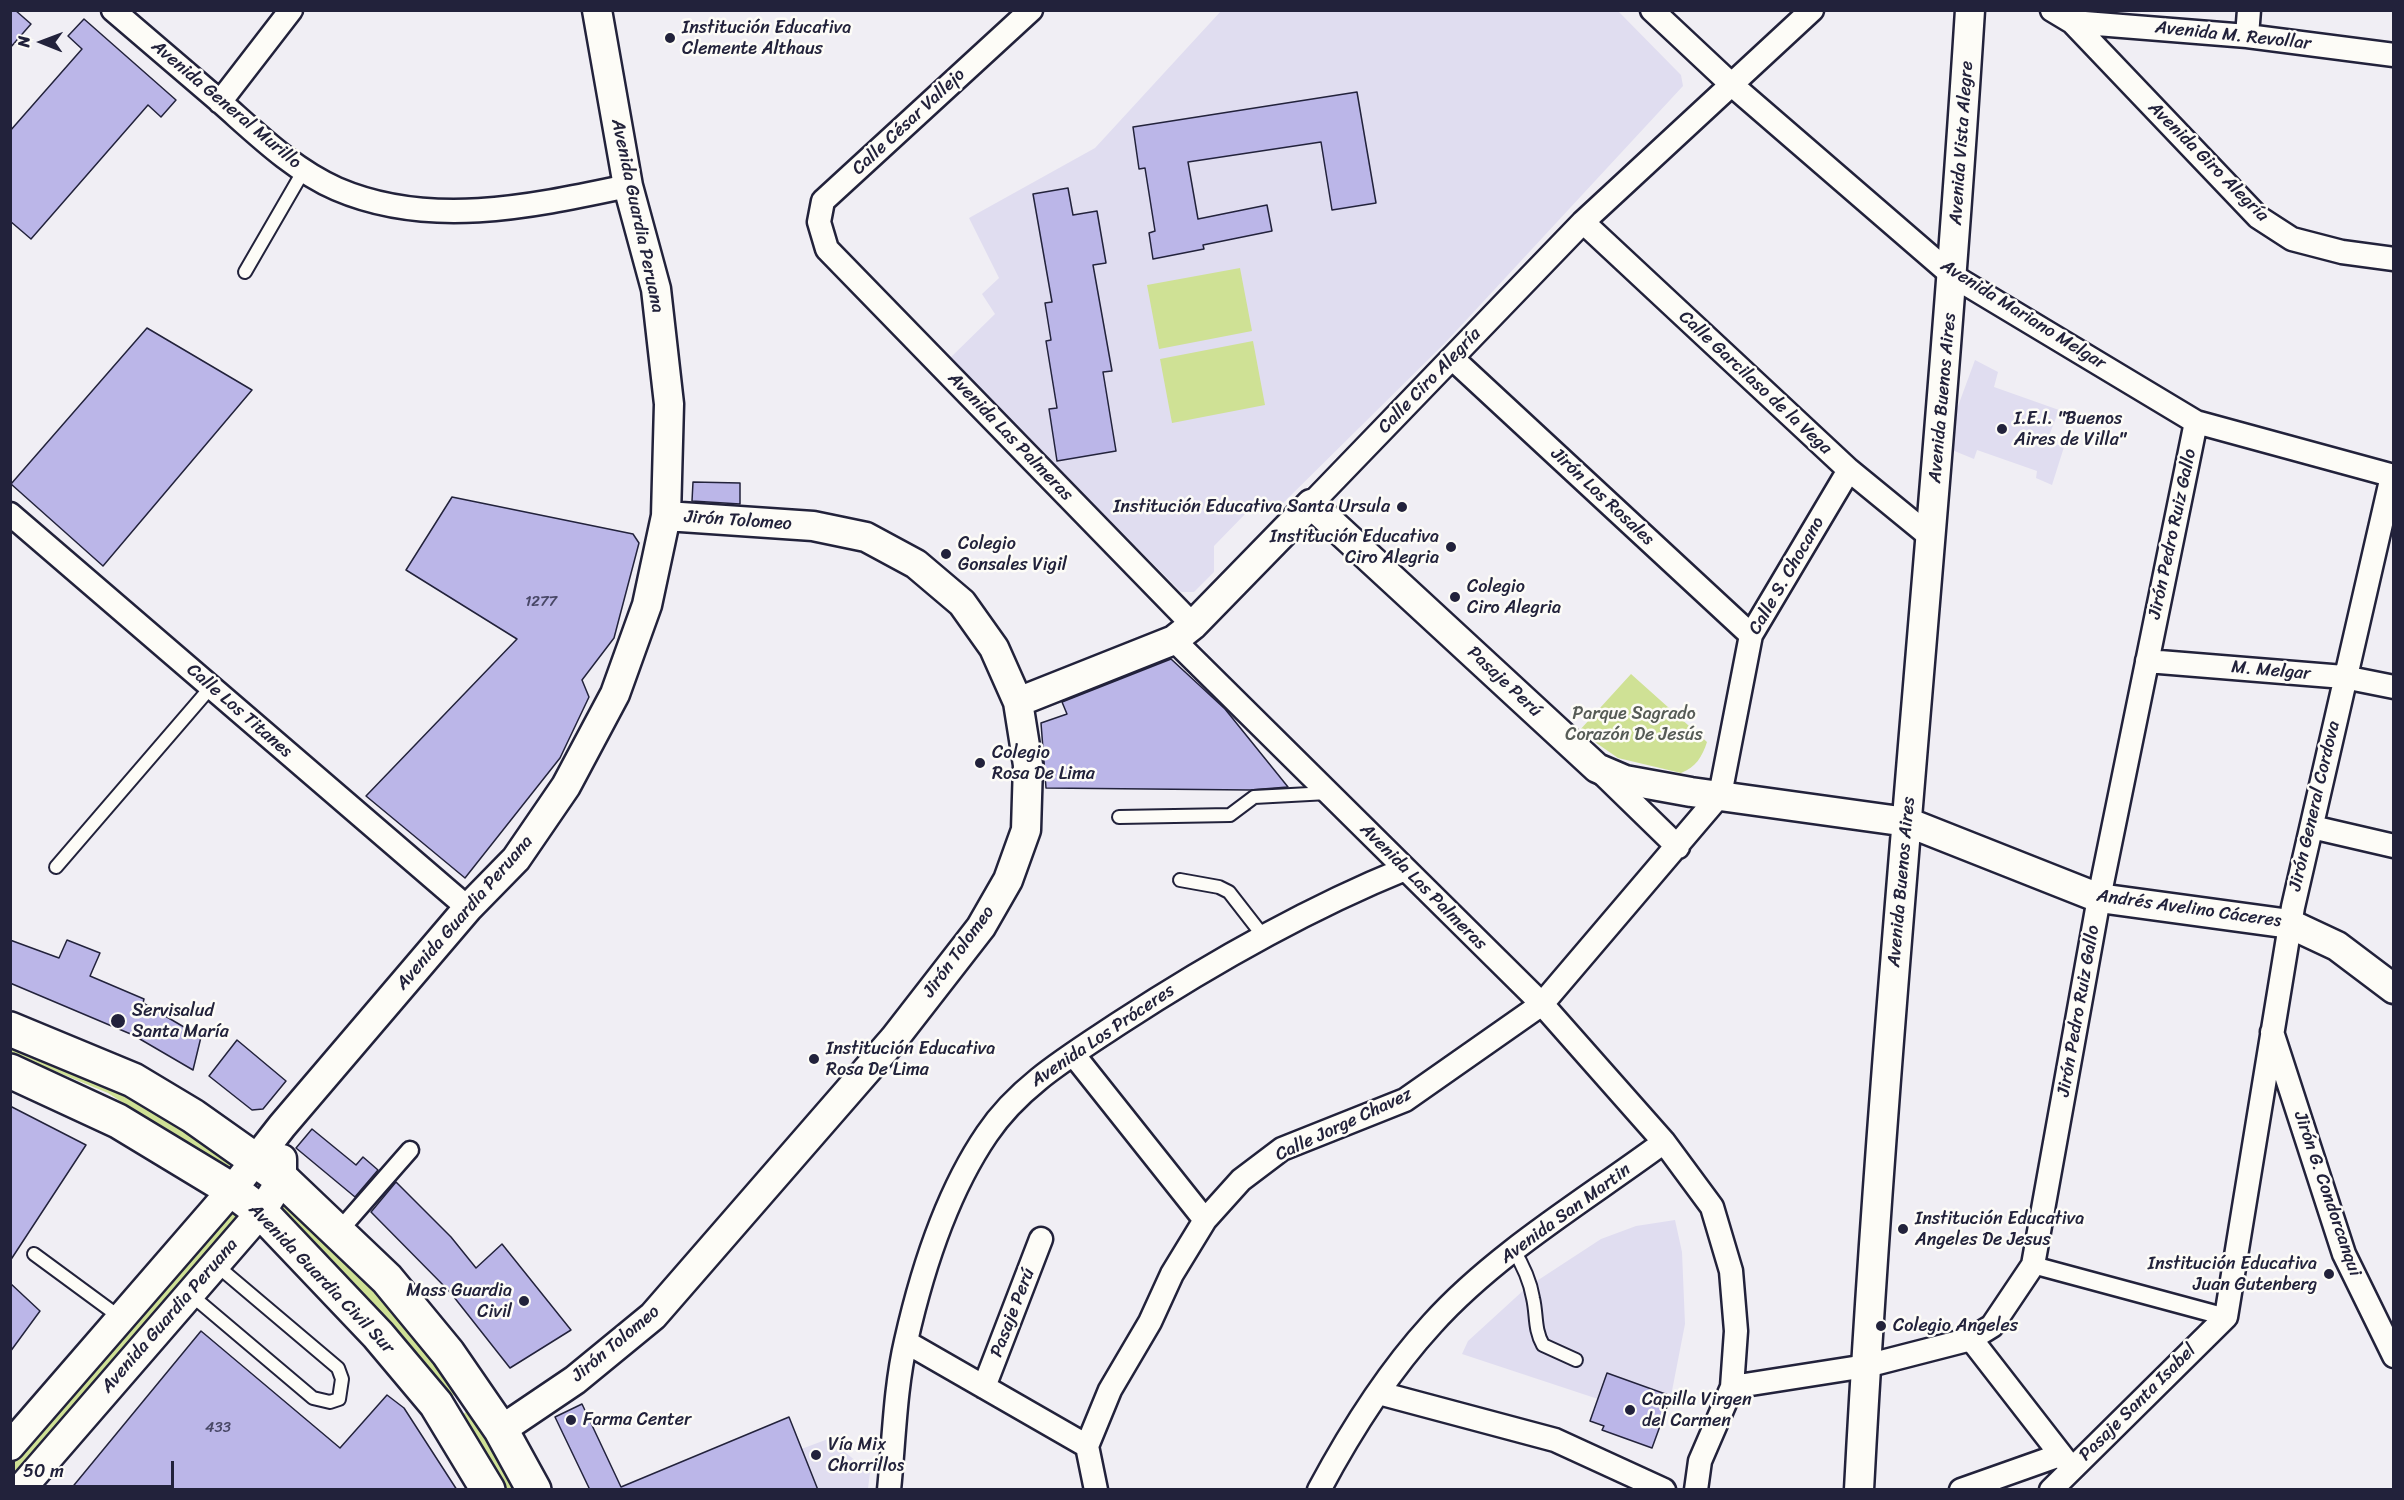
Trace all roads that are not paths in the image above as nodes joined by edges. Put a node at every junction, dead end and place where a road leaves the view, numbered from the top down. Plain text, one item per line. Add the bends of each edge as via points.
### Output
1 (113, 10) edge
2 (291, 10) edge
3 (597, 10) edge
4 (1031, 10) edge
5 (1652, 10) edge
6 (1812, 10) edge
7 (1970, 10) edge
8 (2249, 10) edge
9 (2061, 14) edge
10 (2156, 19) edge
11 (2247, 36) junction
12 (2394, 55) edge
13 (1732, 85) junction
14 (220, 102) junction
15 (304, 171) junction
16 (628, 186) junction
17 (1583, 222) junction
18 (827, 249) joint
19 (2394, 259) edge
20 (245, 272) dead end
21 (1953, 276) junction
22 (1452, 358) junction
23 (2196, 422) junction
24 (1849, 470) junction
25 (2393, 476) edge
26 (1311, 504) junction
27 (10, 514) edge
28 (666, 516) junction
29 (1932, 538) junction
30 (1183, 632) junction
31 (1751, 635) junction
32 (2147, 661) junction
33 (2344, 677) junction
34 (211, 687) junction
35 (2394, 687) edge
36 (1018, 702) junction
37 (1597, 768) junction
38 (1328, 792) junction
39 (1720, 795) junction
40 (1119, 817) dead end
41 (1907, 822) junction
42 (2312, 827) junction
43 (2394, 846) edge
44 (1678, 847) junction
45 (56, 867) dead end
46 (1405, 869) junction
47 (1180, 880) dead end
48 (2099, 898) junction
49 (468, 908) junction
50 (2290, 924) junction
51 (1264, 937) junction
52 (2394, 989) edge
53 (1542, 1004) junction
54 (10, 1029) edge
55 (2271, 1029) junction
56 (1073, 1054) junction
57 (10, 1071) edge
58 (282, 1126) junction
59 (1664, 1142) junction
60 (411, 1150) dead end
61 (255, 1160) junction
62 (282, 1179) junction
63 (231, 1190) junction
64 (261, 1212) junction
65 (1205, 1220) junction
66 (339, 1231) junction
67 (1041, 1239) dead end
68 (1513, 1250) junction
69 (34, 1254) dead end
70 (215, 1264) junction
71 (2033, 1265) junction
72 (190, 1294) junction
73 (2226, 1317) junction
74 (121, 1318) junction
75 (1971, 1339) junction
76 (906, 1342) junction
77 (2394, 1356) edge
78 (1576, 1360) dead end
79 (1866, 1366) junction
80 (984, 1387) junction
81 (1732, 1387) junction
82 (1379, 1393) junction
83 (501, 1430) junction
84 (10, 1446) edge
85 (1087, 1446) junction
86 (2066, 1462) junction
87 (20, 1490) edge
88 (488, 1490) edge
89 (534, 1490) edge
90 (889, 1490) edge
91 (1096, 1490) edge
92 (1318, 1490) edge
93 (1664, 1490) edge
94 (1696, 1490) edge
95 (1859, 1490) edge
96 (1961, 1490) edge
97 (2051, 1490) edge

1 - 14 street, Avenida General Murillo
2 - 14 street
3 - 16 street, Avenida Guardia Peruana
4 - 18 street, Calle César Vallejo via 823,201 819,222
5 - 13 street, Avenida Mariano Melgar
6 - 13 street, Calle Ciro Alegría
7 - 21 street, Avenida Vista Alegre
8 - 11 street
9 - 10 street, Avenida M. Revollar
9 - 19 street, Avenida Giro Alegría via 2258,217 2292,239 2342,252
10 - 11 street, Avenida M. Revollar
11 - 12 street, Avenida M. Revollar
13 - 17 street, Calle Ciro Alegría
13 - 21 street, Avenida Mariano Melgar
14 - 15 street, Avenida General Murillo
15 - 16 street, Avenida General Murillo via 338,189 400,208 463,212 545,204
15 - 20 lane
16 - 28 street, Avenida Guardia Peruana via 658,300 669,404
17 - 22 street, Calle Ciro Alegría
17 - 24 street, Calle Garcilaso de la Vega
18 - 30 street, Avenida Las Palmeras
21 - 23 street, Avenida Mariano Melgar
21 - 29 street, Avenida Buenos Aires
22 - 26 street, Calle Ciro Alegría
22 - 31 street, Jirón Los Rosales
23 - 25 street, Avenida Mariano Melgar
23 - 32 street, Jirón Pedro Ruiz Gallo
24 - 29 street, Calle Garcilaso de la Vega
24 - 31 street, Calle S. Chocano
25 - 33 street, Jirón General Cordova
26 - 30 street, Calle Ciro Alegría
26 - 37 street, Pasaje Perú
27 - 34 street, Calle Los Titanes
28 - 36 street, Jirón Tolomeo via 813,526 866,537 916,564 962,603 994,648
28 - 49 street, Avenida Guardia Peruana via 647,605 615,694 566,786 516,859
29 - 41 street, Avenida Buenos Aires
30 - 36 street, Calle Ciro Alegría
30 - 38 street, Avenida Las Palmeras
31 - 39 street, Calle S. Chocano
32 - 33 street, M. Melgar
32 - 48 street, Jirón Pedro Ruiz Gallo
33 - 35 street, M. Melgar
33 - 42 street, Jirón General Cordova
34 - 45 lane
34 - 49 street, Calle Los Titanes
36 - 83 street, Jirón Tolomeo via 1028,765 1026,830 1008,880 981,927 894,1039 653,1316 575,1380
37 - 39 street, Pasaje Perú via 1625,780
37 - 44 street
38 - 40 lane via 1254,797 1230,815
38 - 46 street, Avenida Las Palmeras
39 - 41 street, Pasaje Perú
39 - 44 street, Calle Jorge Chavez
41 - 48 street, Andrés Avelino Cáceres
41 - 79 street, Avenida Buenos Aires
42 - 43 street
42 - 50 street, Jirón General Cordova
44 - 53 street, Calle Jorge Chavez
46 - 51 street, Avenida Los Próceres via 1338,897
46 - 53 street, Avenida Las Palmeras
47 - 51 lane via 1229,892
48 - 50 street, Andrés Avelino Cáceres
48 - 71 street, Jirón Pedro Ruiz Gallo
49 - 58 street, Avenida Guardia Peruana
50 - 52 street, Andrés Avelino Cáceres via 2337,946
50 - 55 street, Jirón General Cordova
51 - 56 street, Avenida Los Próceres via 1184,981
53 - 59 street, Avenida Las Palmeras
53 - 65 street, Calle Jorge Chavez via 1404,1100 1282,1149 1241,1180
54 - 61 main road via 133,1080
55 - 73 street, Jirón General Cordova
55 - 77 street, Jirón G. Condorcanqui via 2344,1254
56 - 65 street
56 - 76 street, Avenida Los Próceres via 1017,1096 987,1134 962,1177 935,1242
57 - 63 main road, Avenida Guardia Civil Sur via 118,1121
58 - 61 street, Avenida Guardia Peruana
58 - 62 street
59 - 68 street, Avenida San Martin
59 - 81 street, Avenida Las Palmeras via 1712,1207 1731,1271 1736,1331
60 - 66 street
61 - 62 main road
61 - 63 street, Avenida Guardia Peruana
62 - 64 street, Avenida Guardia Peruana
62 - 66 main road
63 - 64 main road, Avenida Guardia Civil Sur
63 - 74 street, Avenida Guardia Peruana
64 - 70 street, Avenida Guardia Peruana
64 - 88 main road, Avenida Guardia Civil Sur via 378,1335 436,1404
65 - 85 street, Calle Jorge Chavez via 1110,1390
66 - 83 main road via 387,1279 448,1353
67 - 80 street, Pasaje Perú
68 - 78 lane via 1526,1271 1534,1301 1534,1320 1543,1345
68 - 82 street, Avenida San Martin via 1432,1324
69 - 74 lane
70 - 72 street, Avenida Guardia Peruana
70 - 72 lane via 338,1368 342,1379 339,1399 330,1402 313,1398
71 - 73 street
71 - 75 street, Jirón Pedro Ruiz Gallo via 1992,1326
72 - 87 street, Avenida Guardia Peruana
73 - 86 street, Pasaje Santa Isabel
74 - 84 street, Avenida Guardia Peruana
75 - 79 street, Jirón Pedro Ruiz Gallo
75 - 86 street
76 - 80 street
76 - 90 street, Avenida Los Próceres
79 - 81 street, Jirón Pedro Ruiz Gallo
79 - 95 street, Avenida Buenos Aires
80 - 85 street
81 - 94 street, Avenida Las Palmeras via 1700,1461
82 - 92 street, Avenida San Martin
82 - 93 street via 1555,1440
83 - 89 main road
85 - 91 street
86 - 96 street
86 - 97 street, Pasaje Santa Isabel

